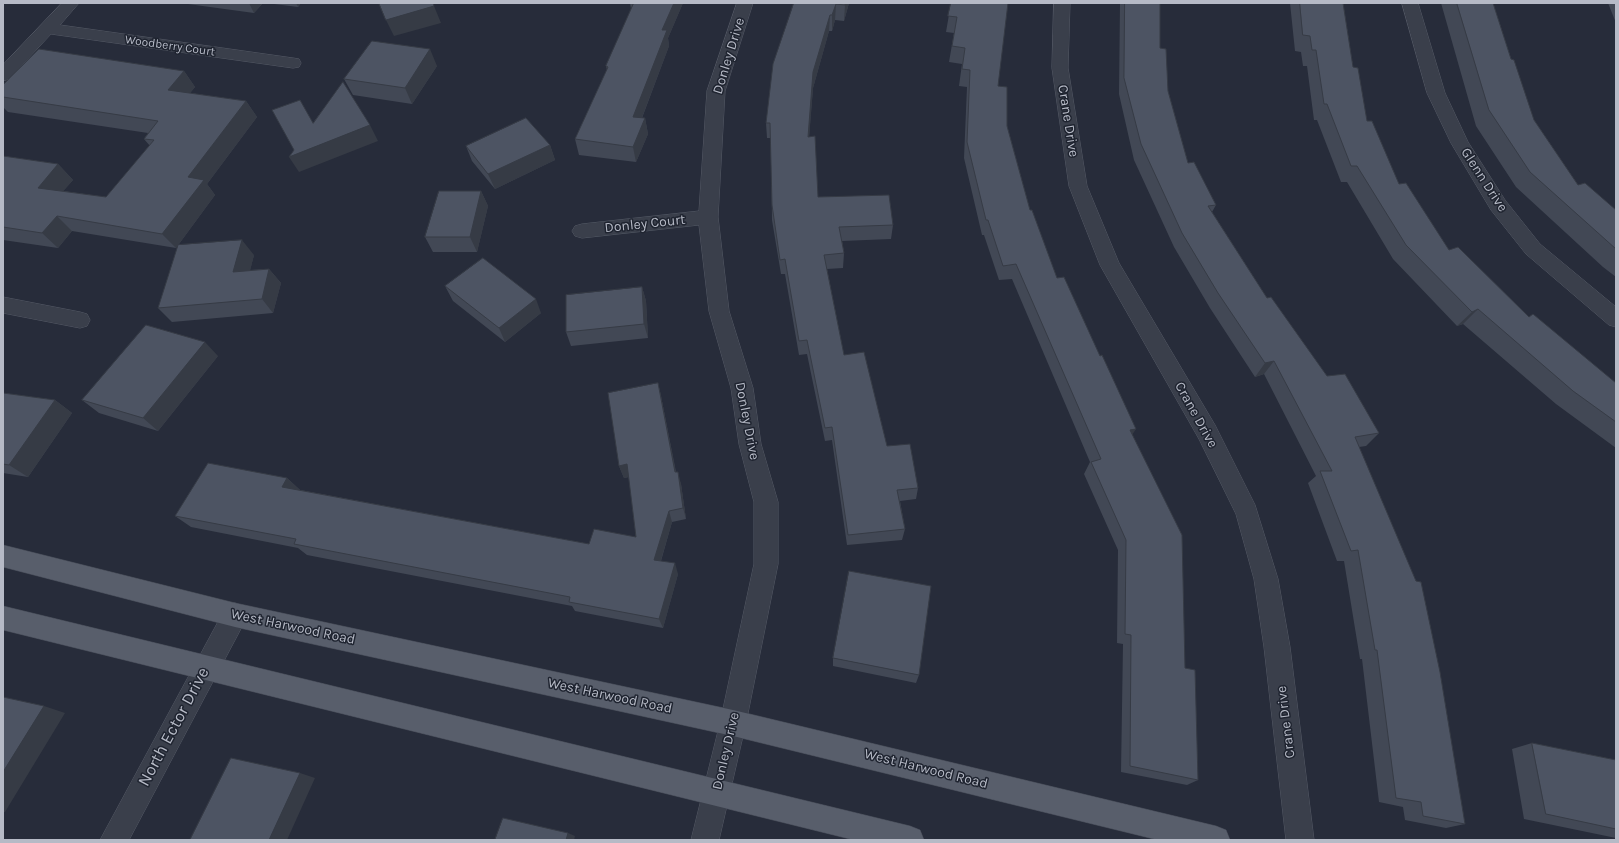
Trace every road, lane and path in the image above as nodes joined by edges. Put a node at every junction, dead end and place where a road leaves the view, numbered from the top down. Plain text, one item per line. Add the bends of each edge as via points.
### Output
1 (71, 3) edge
2 (745, 3) edge
3 (1062, 3) edge
4 (1410, 3) edge
5 (48, 28) junction
6 (293, 63) dead end
7 (3, 75) edge
8 (708, 217) junction
9 (582, 231) dead end
10 (3, 305) edge
11 (1616, 319) edge
12 (80, 320) dead end
13 (3, 556) edge
14 (236, 615) junction
15 (3, 618) edge
16 (205, 669) junction
17 (733, 723) junction
18 (716, 792) junction
19 (114, 840) edge
20 (705, 840) edge
21 (910, 840) edge
22 (1216, 840) edge
23 (1300, 840) edge

1 - 5 street
2 - 8 street, Donley Drive via 716,91
3 - 23 street, Crane Drive via 1060,68 1078,186 1110,265 1207,432 1247,513 1266,579 1278,647
4 - 11 street, Glenn Drive via 1436,93 1460,143 1498,205 1533,249
5 - 6 street, Woodberry Court
5 - 7 street
8 - 9 street, Donley Court
8 - 17 street, Donley Drive via 719,311 742,388 750,444 766,502 766,564
10 - 12 street
13 - 14 main road, West Harwood Road
14 - 16 street, North Ector Drive
14 - 17 main road, West Harwood Road
15 - 16 main road
16 - 18 main road
16 - 19 street, North Ector Drive
17 - 18 street, Donley Drive
17 - 22 main road, West Harwood Road
18 - 20 street, Donley Drive
18 - 21 main road

